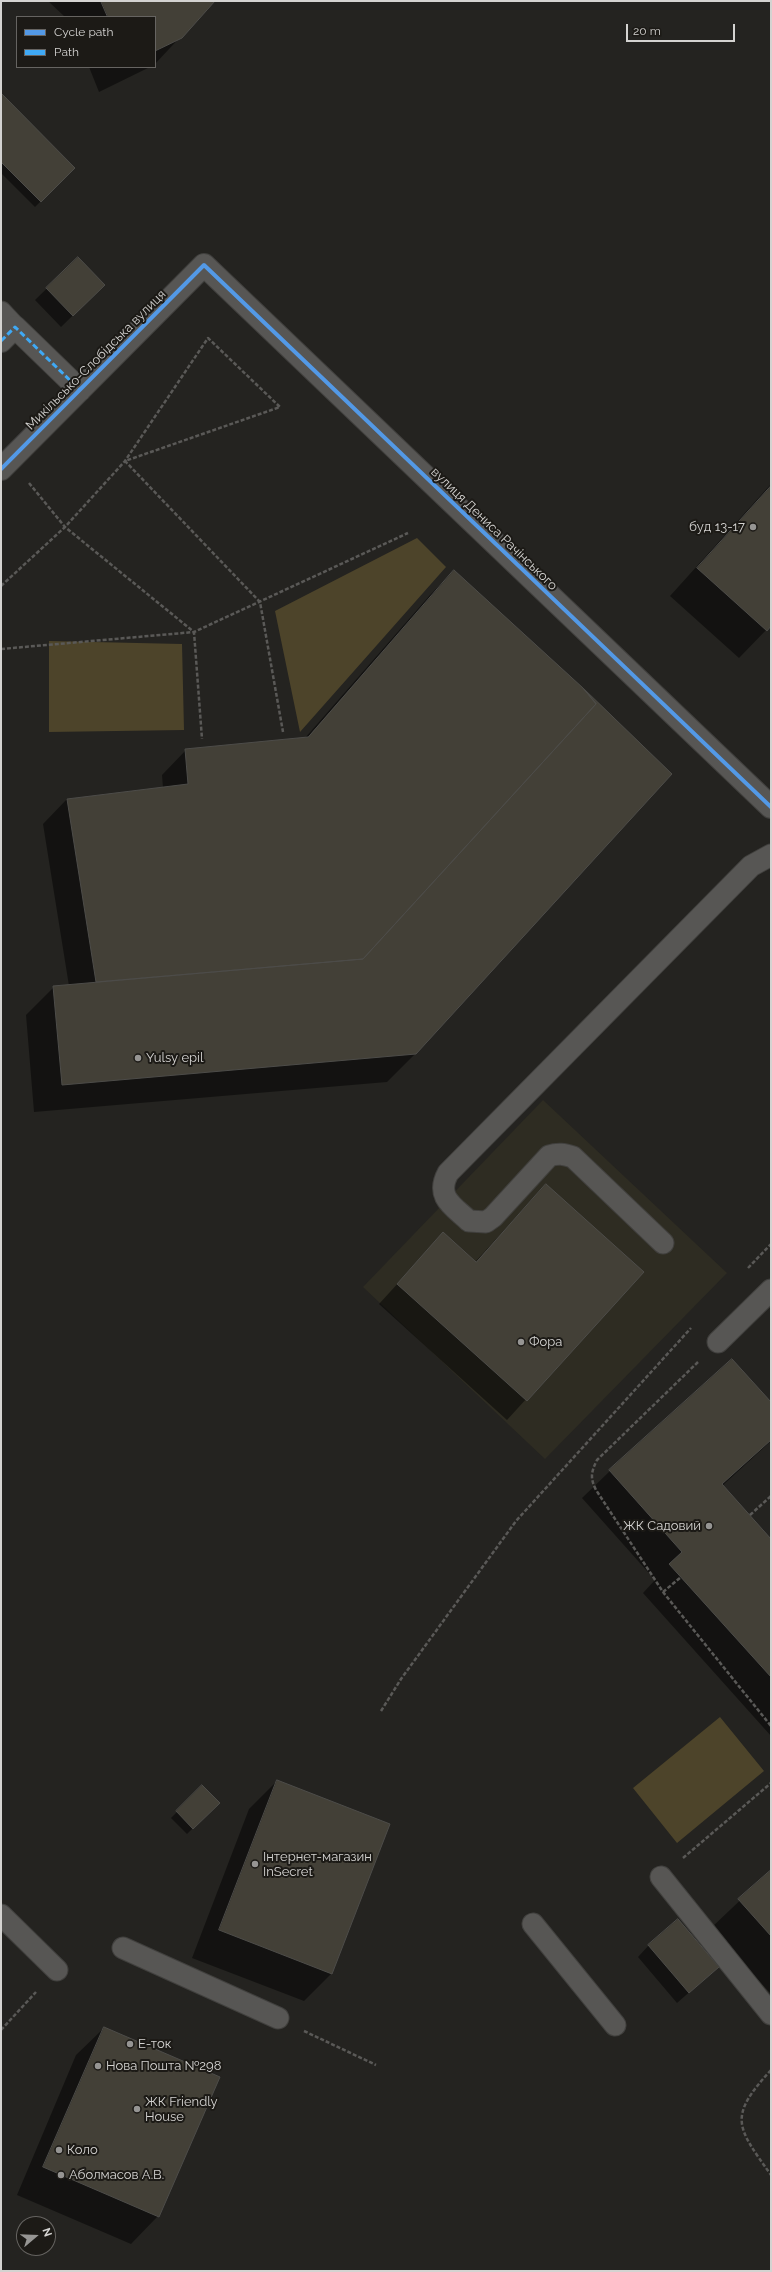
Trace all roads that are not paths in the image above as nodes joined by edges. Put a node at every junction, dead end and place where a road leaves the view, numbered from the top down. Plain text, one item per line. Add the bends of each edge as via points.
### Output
1 (204, 265) joint
2 (6, 327) edge
3 (80, 390) junction
4 (6, 465) edge
5 (771, 807) edge
6 (771, 855) edge
7 (663, 1243) dead end
8 (771, 1290) edge
9 (718, 1342) road end
10 (661, 1877) road end
11 (1, 1915) edge
12 (533, 1924) dead end
13 (124, 1948) dead end
14 (57, 1970) road end
15 (771, 2014) edge
16 (278, 2018) road end
17 (615, 2025) dead end

1 - 3 street, Микільсько-Слобідська вулиця
1 - 5 street, вулиця Дениса Рачінського
2 - 3 street, Микільсько-Слобідська вулиця
3 - 4 street, Микільсько-Слобідська вулиця
6 - 7 lane via 751,866 448,1173 443,1182 442,1191 469,1221 486,1222 549,1156 564,1154 573,1157
8 - 9 lane
10 - 15 lane
11 - 14 lane
12 - 17 lane
13 - 16 lane

